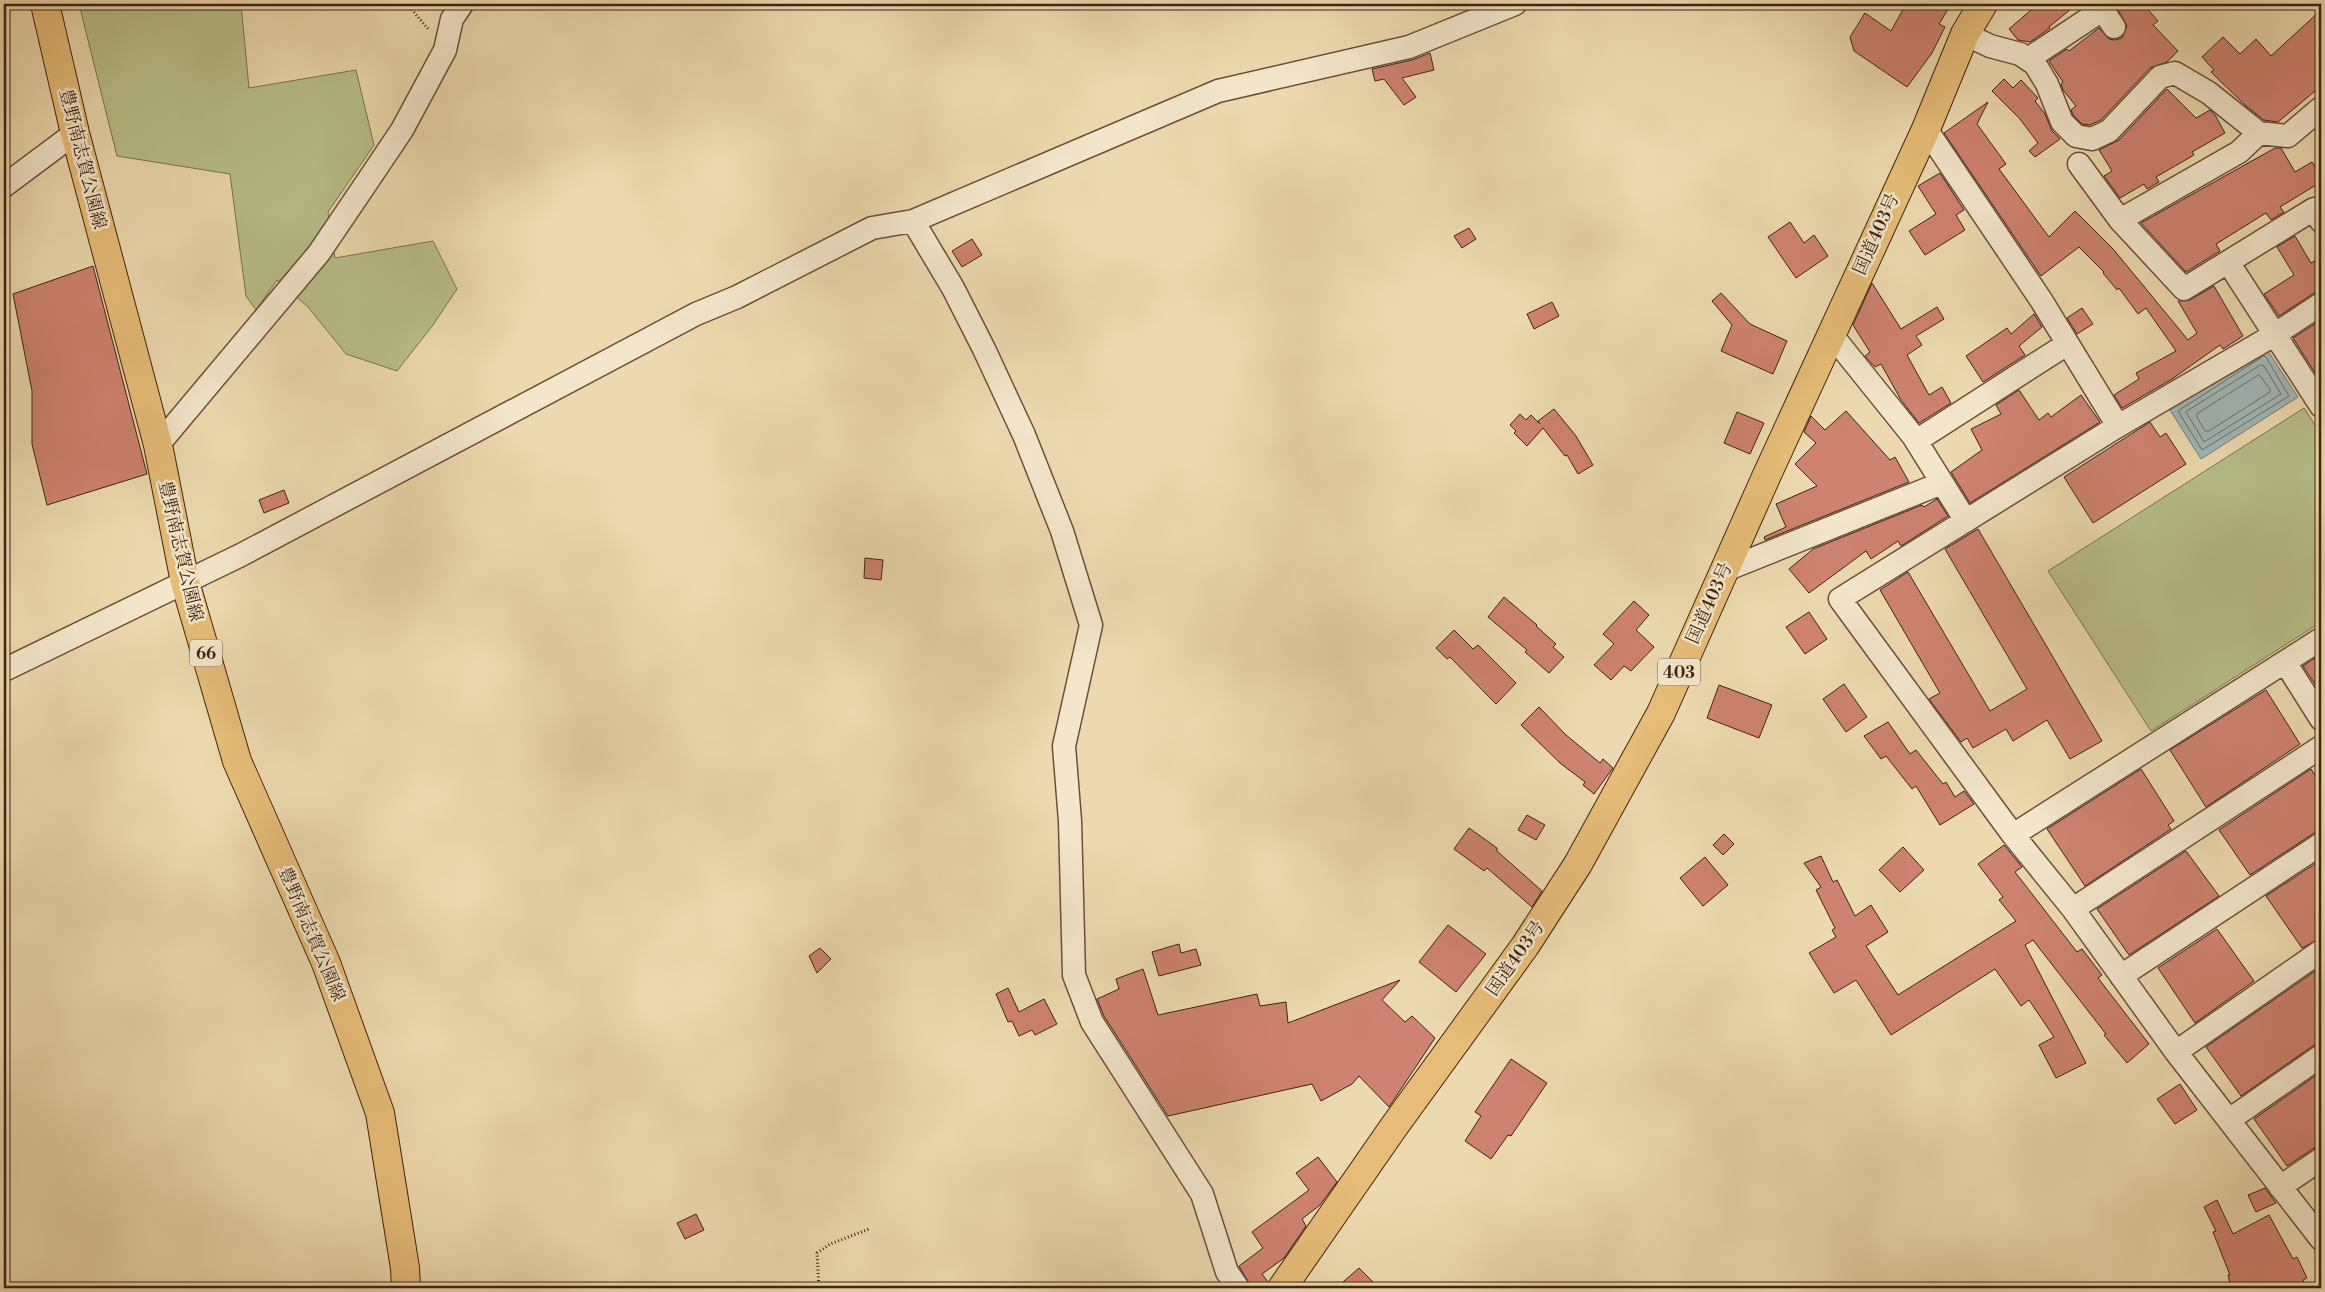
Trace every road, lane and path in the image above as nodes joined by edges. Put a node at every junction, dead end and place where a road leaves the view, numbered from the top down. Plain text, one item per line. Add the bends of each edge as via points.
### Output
1 (45, 4) edge
2 (407, 4) edge
3 (462, 4) edge
4 (1515, 4) edge
5 (1983, 4) edge
6 (2105, 14) edge
7 (1965, 34) junction
8 (445, 50) junction
9 (2028, 59) junction
10 (2321, 108) edge
11 (1926, 129) junction
12 (75, 133) junction
13 (2259, 133) junction
14 (2079, 164) dead end
15 (4, 186) edge
16 (2120, 220) junction
17 (913, 221) junction
18 (2321, 221) edge
19 (2228, 262) junction
20 (2321, 304) edge
21 (1830, 334) junction
22 (2274, 335) junction
23 (2067, 344) junction
24 (2321, 406) edge
25 (2118, 426) junction
26 (1916, 441) junction
27 (158, 445) junction
28 (1942, 483) junction
29 (1966, 521) junction
30 (1723, 571) junction
31 (185, 582) junction
32 (2321, 639) edge
33 (2285, 662) junction
34 (4, 670) edge
35 (2321, 719) edge
36 (2321, 747) edge
37 (2013, 836) junction
38 (2321, 844) edge
39 (2072, 909) junction
40 (2321, 952) edge
41 (2121, 976) junction
42 (2176, 1052) junction
43 (2321, 1056) edge
44 (2229, 1120) junction
45 (2321, 1159) edge
46 (2280, 1187) junction
47 (869, 1229) dead end
48 (2321, 1239) edge
49 (406, 1288) edge
50 (819, 1288) edge
51 (1238, 1288) edge
52 (1282, 1288) edge

1 - 12 main road, 豊野南志賀公園線 / 66
2 - 8 path
3 - 8 street via 452,19
4 - 17 street via 1409,47 1218,91
5 - 7 main road, 国道403号 / 403
6 - 9 street
7 - 9 street
7 - 11 main road, 国道403号 / 403
8 - 27 street via 402,130 319,253
9 - 13 street via 2036,64 2047,84 2062,122 2076,136 2092,139 2109,131 2160,76 2175,73 2210,93
10 - 13 street via 2288,136
11 - 21 main road, 国道403号 / 403
11 - 23 street
12 - 15 street
12 - 27 main road, 豊野南志賀公園線 / 66
13 - 16 street via 2240,152
14 - 16 street
16 - 19 street via 2184,288
17 - 31 street via 872,228 737,297 696,314
17 - 51 street via 980,340 1024,435 1062,531 1091,625 1064,746 1070,820 1074,975 1092,1022 1202,1194 1227,1272
18 - 19 street via 2314,209
19 - 22 street
20 - 22 street
21 - 26 street
21 - 30 main road, 国道403号 / 403
22 - 24 street
22 - 25 street
23 - 25 street
23 - 26 street
25 - 29 street
26 - 28 street
27 - 31 main road, 豊野南志賀公園線 / 66
28 - 29 street
28 - 30 street
29 - 37 street via 1840,599
30 - 52 main road, 国道403号 / 403 via 1661,713 1578,864 1525,946
31 - 34 street
31 - 49 main road, 豊野南志賀公園線 / 66 via 238,761 326,963 380,1113
32 - 33 street
33 - 35 street
33 - 37 street
36 - 39 street
37 - 39 street
38 - 41 street
39 - 41 street
40 - 42 street
41 - 42 street
42 - 44 street
43 - 44 street
44 - 46 street
45 - 46 street
46 - 48 street
47 - 50 path via 830,1244 817,1253

